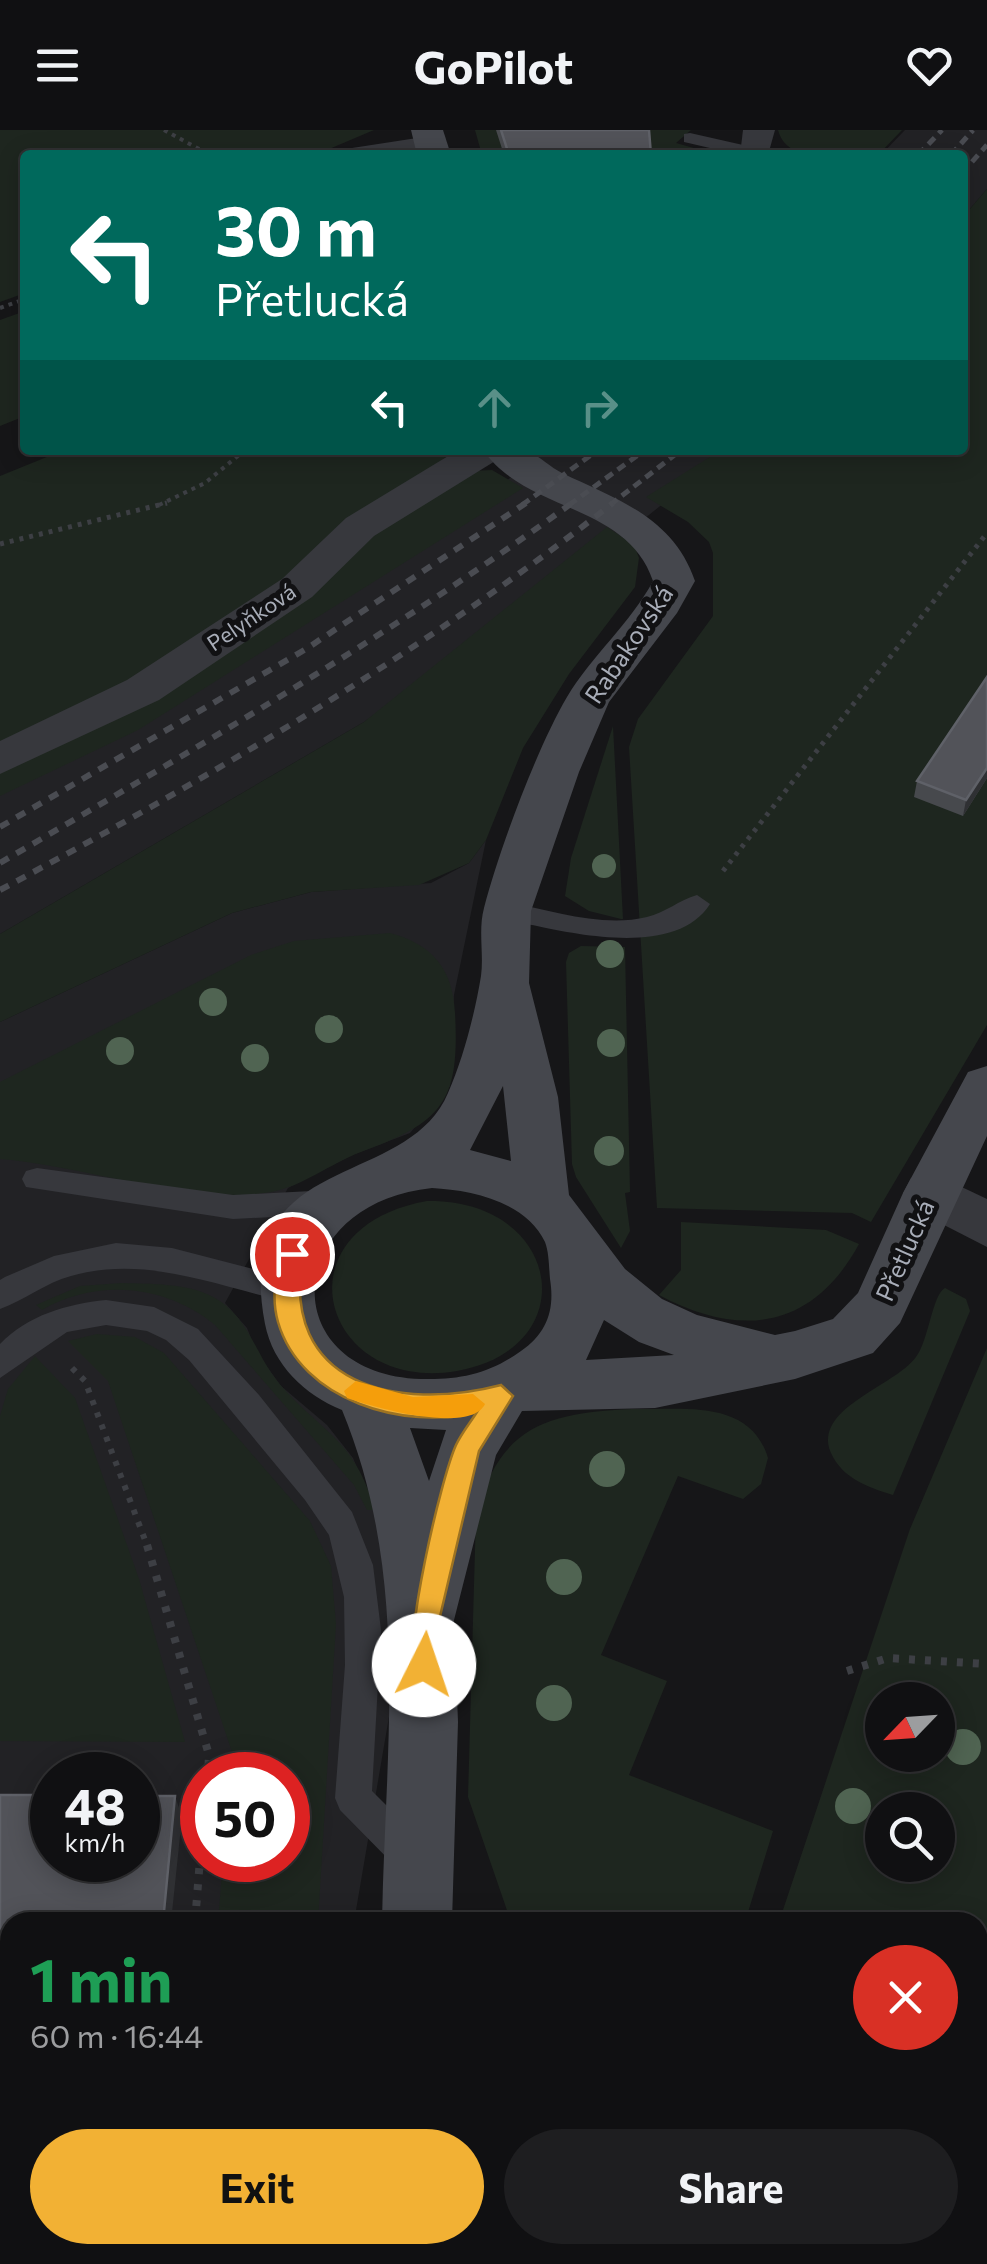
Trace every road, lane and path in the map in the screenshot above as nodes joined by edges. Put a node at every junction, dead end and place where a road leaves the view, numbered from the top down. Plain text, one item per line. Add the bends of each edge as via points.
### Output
1 (164, 130) edge
2 (690, 138) dead end
3 (430, 142) edge
4 (758, 146) edge
5 (201, 150) edge
6 (374, 150) edge
7 (239, 455) edge
8 (478, 455) edge
9 (509, 455) edge
10 (987, 533) edge
11 (0, 544) edge
12 (0, 759) edge
13 (697, 904) joint
14 (507, 911) junction
15 (506, 976) junction
16 (987, 1086) edge
17 (396, 1172) junction
18 (36, 1178) dead end
19 (930, 1193) junction
20 (330, 1202) junction
21 (557, 1219) junction
22 (987, 1225) edge
23 (285, 1289) junction
24 (0, 1296) edge
25 (774, 1358) junction
26 (64, 1360) dead end
27 (0, 1365) edge
28 (510, 1391) junction
29 (366, 1396) junction
30 (425, 1625) junction
31 (987, 1664) edge
32 (848, 1671) dead end
33 (208, 1752) edge
34 (198, 1882) edge
35 (418, 1893) edge
36 (196, 1912) edge

1 - 5 path
2 - 4 lane
3 - 6 lane
7 - 11 path via 165,504
8 - 12 street, Pelyňková via 360,527 296,588 143,690
9 - 14 main road, Rabakovská via 539,477 623,515 666,557 674,582 588,698
10 - 13 path
13 - 14 lane via 670,924 632,932
14 - 15 main road, Rabakovská
15 - 17 main road, Rabakovská via 488,1055 455,1133
15 - 21 main road, Rabakovská
16 - 19 main road, Přetlucká
17 - 20 main road, Přetlucká
17 - 21 main road, Přetlucká via 472,1171 512,1183
18 - 20 lane via 233,1207
19 - 22 street
19 - 25 main road, Přetlucká via 865,1327 834,1344
20 - 23 main road, Přetlucká via 300,1238
21 - 25 main road, Přetlucká via 598,1278 629,1308 686,1335
21 - 28 main road, Přetlucká via 584,1277 579,1322 556,1358
23 - 24 lane via 154,1256 74,1264 40,1273
23 - 29 main road, Přetlucká via 290,1323 310,1358
25 - 28 main road, Přetlucká via 620,1387
26 - 33 path via 86,1381 136,1511
27 - 35 lane via 64,1317 101,1310 143,1317 179,1332 273,1434 345,1533 361,1625 353,1798
28 - 29 main road, Přetlucká via 436,1409
28 - 30 main road, Přetlucká via 467,1448
29 - 30 main road, Přetlucká via 405,1506
30 - 35 main road, Přetlucká
31 - 32 path via 888,1658
34 - 36 path

